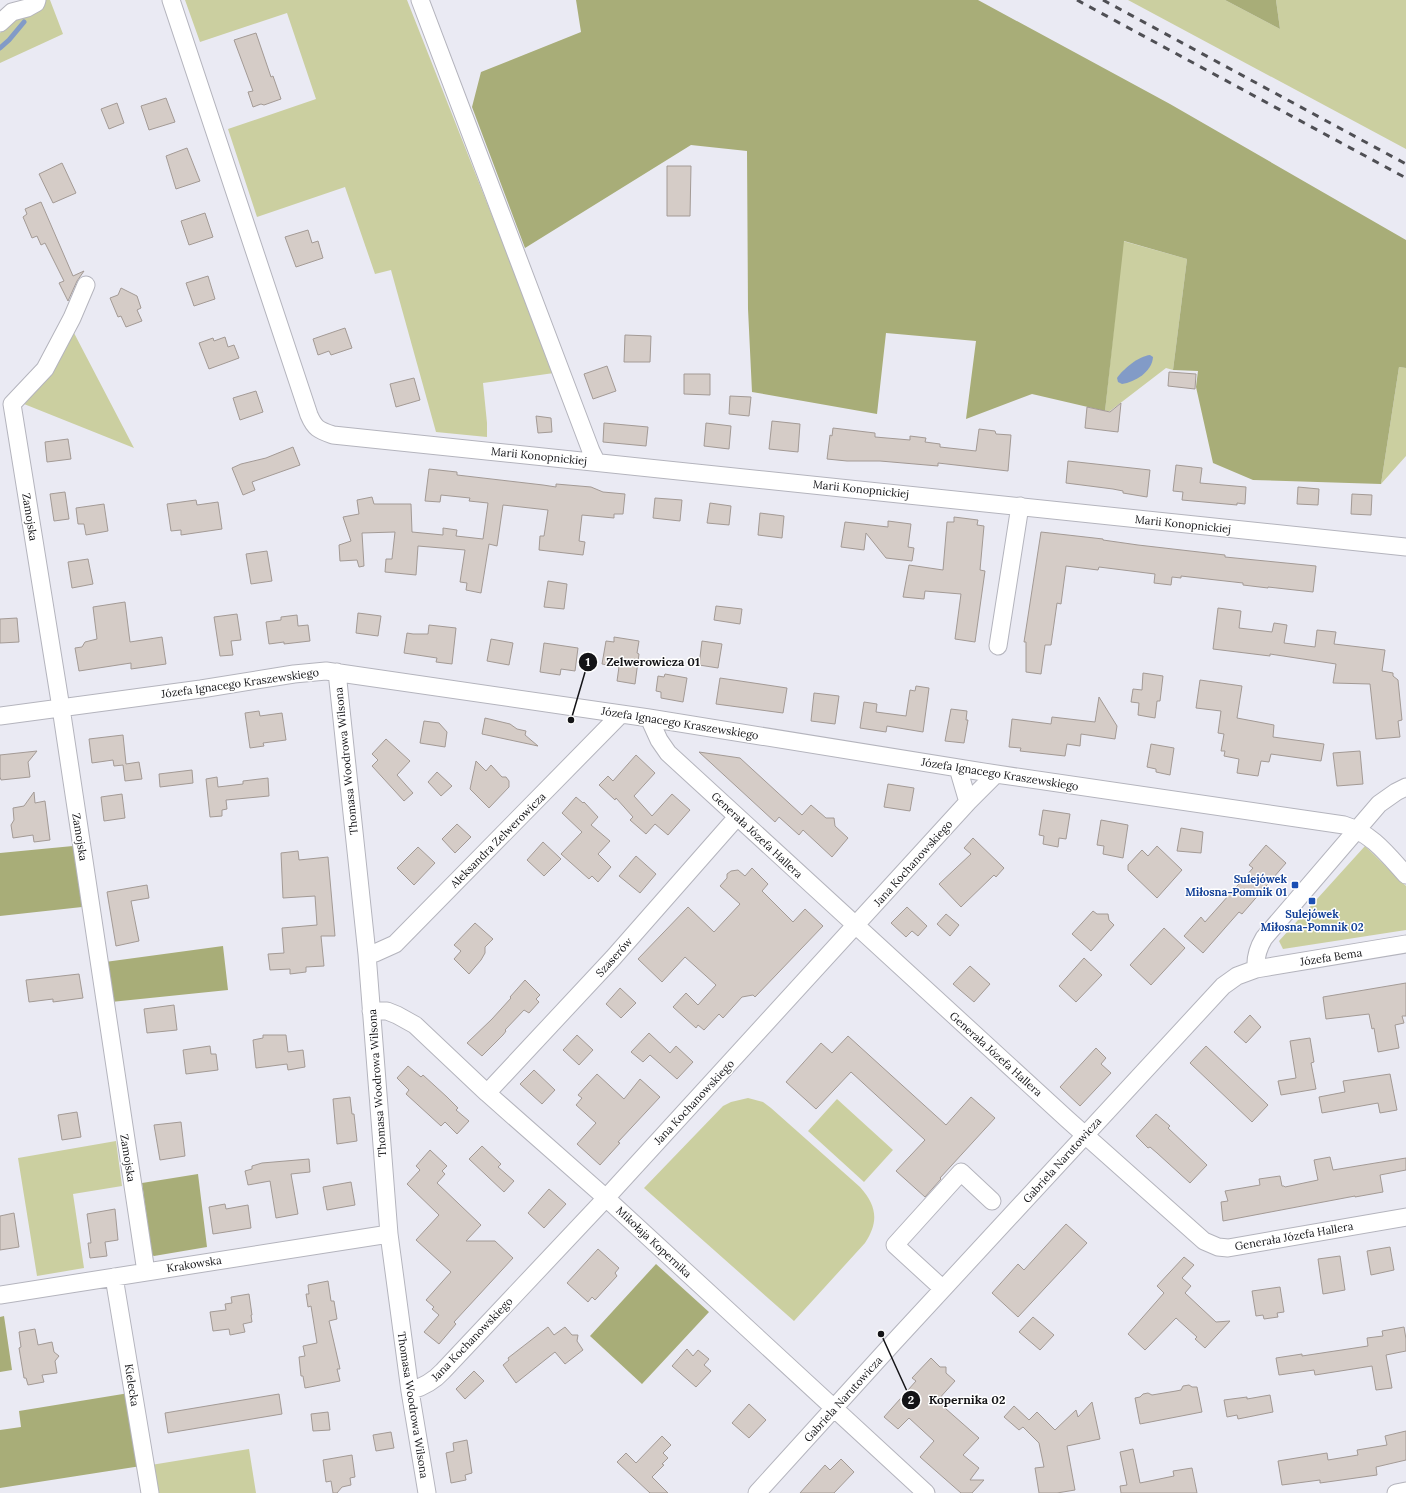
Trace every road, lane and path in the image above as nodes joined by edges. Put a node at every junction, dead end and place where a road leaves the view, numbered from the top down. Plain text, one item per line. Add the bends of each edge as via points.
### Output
1 (37, 0) edge
2 (171, 0) edge
3 (420, 0) edge
4 (0, 23) edge
5 (86, 285) dead end
6 (6, 401) edge
7 (596, 461) junction
8 (1020, 506) junction
9 (1406, 547) edge
10 (998, 646) dead end
11 (337, 672) junction
12 (61, 708) junction
13 (621, 714) junction
14 (0, 716) edge
15 (649, 718) junction
16 (958, 768) junction
17 (996, 774) junction
18 (1406, 787) edge
19 (968, 802) junction
20 (737, 817) junction
21 (1358, 830) junction
22 (1406, 875) edge
23 (856, 926) junction
24 (1406, 944) edge
25 (367, 954) junction
26 (1256, 969) junction
27 (371, 1011) junction
28 (487, 1093) junction
29 (1085, 1135) junction
30 (606, 1198) junction
31 (992, 1201) dead end
32 (1406, 1217) edge
33 (388, 1234) junction
34 (146, 1272) junction
35 (114, 1277) junction
36 (943, 1289) junction
37 (0, 1295) edge
38 (410, 1391) junction
39 (834, 1408) junction
40 (1406, 1491) edge
41 (150, 1493) edge
42 (427, 1493) edge
43 (757, 1493) edge
44 (926, 1493) edge
45 (1396, 1493) edge

1 - 4 street via 27,8 12,12
2 - 7 street, Marii Konopnickiej via 309,415 316,429 333,435
3 - 7 street
5 - 6 street via 45,369 27,389
6 - 12 street, Zamojska
7 - 8 street, Marii Konopnickiej
8 - 9 street, Marii Konopnickiej
8 - 10 street
11 - 12 street, Józefa Ignacego Kraszewskiego via 294,674
11 - 13 street, Józefa Ignacego Kraszewskiego
11 - 25 street, Thomasa Woodrowa Wilsona
12 - 14 street, Józefa Ignacego Kraszewskiego
12 - 34 street, Zamojska
13 - 15 street, Józefa Ignacego Kraszewskiego
13 - 25 street, Aleksandra Zelwerowicza via 395,944
15 - 16 street, Józefa Ignacego Kraszewskiego
15 - 20 street, Generała Józefa Hallera via 659,740 668,752
16 - 17 street, Józefa Ignacego Kraszewskiego
16 - 19 street
17 - 19 street, Jana Kochanowskiego
17 - 21 street, Józefa Ignacego Kraszewskiego via 1338,824
18 - 21 street via 1380,804
19 - 23 street, Jana Kochanowskiego
20 - 23 street, Generała Józefa Hallera
20 - 28 street, Szaserów via 613,958
21 - 22 street, Józefa Ignacego Kraszewskiego via 1376,842
21 - 26 street via 1264,938 1258,949
23 - 29 street, Generała Józefa Hallera
23 - 30 street, Jana Kochanowskiego
24 - 26 street, Józefa Bema
25 - 27 street, Thomasa Woodrowa Wilsona
26 - 29 street, Gabriela Narutowicza via 1237,976 1219,989
27 - 28 street, Mikołaja Kopernika via 397,1014 414,1025
27 - 33 street, Thomasa Woodrowa Wilsona
28 - 30 street, Mikołaja Kopernika
29 - 32 street, Generała Józefa Hallera via 1201,1239 1218,1247 1233,1247
29 - 36 street, Gabriela Narutowicza
30 - 38 street, Jana Kochanowskiego via 438,1376
30 - 39 street, Mikołaja Kopernika
31 - 36 street via 961,1172 895,1245
33 - 34 street, Krakowska
33 - 38 street, Thomasa Woodrowa Wilsona
34 - 35 street, Krakowska
35 - 37 street, Krakowska
35 - 41 street, Kielecka
36 - 39 street, Gabriela Narutowicza
38 - 42 street, Thomasa Woodrowa Wilsona
39 - 43 street, Gabriela Narutowicza
39 - 44 street, Mikołaja Kopernika
40 - 45 street

